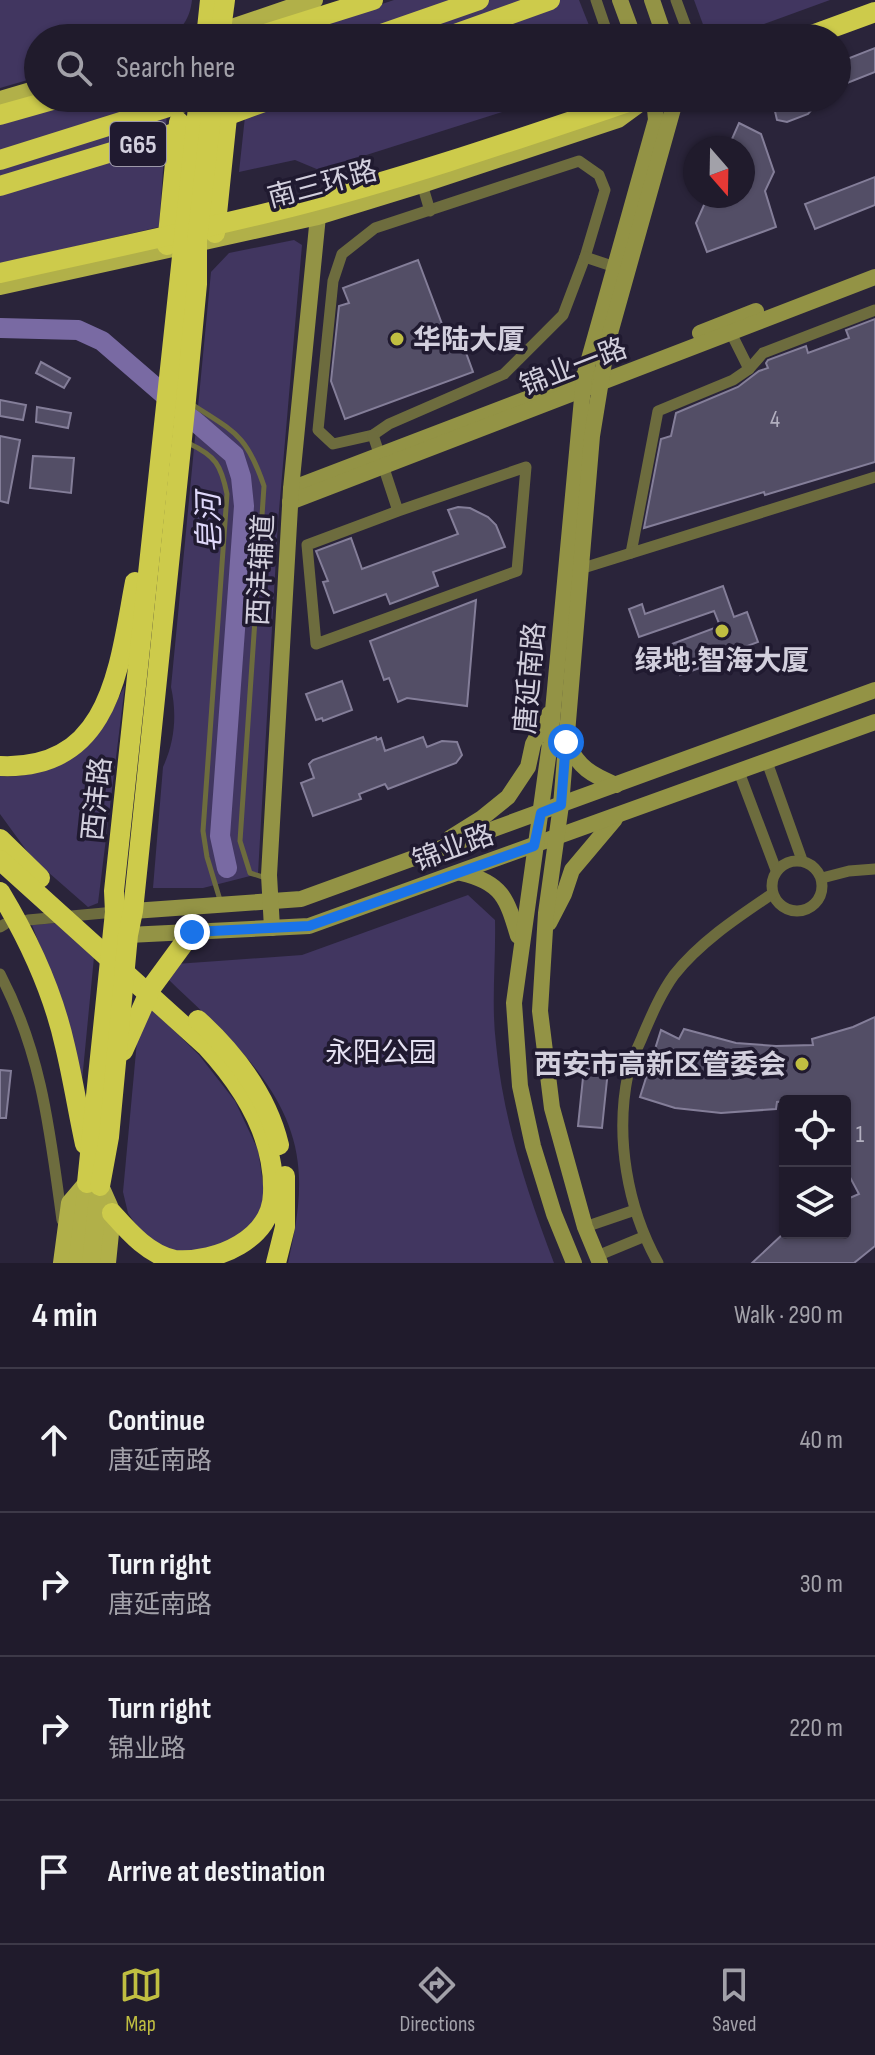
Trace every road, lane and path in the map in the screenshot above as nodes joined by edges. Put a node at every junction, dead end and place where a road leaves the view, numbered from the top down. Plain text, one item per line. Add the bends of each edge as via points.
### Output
1 (210, 0) edge
2 (225, 0) edge
3 (314, 0) edge
4 (373, 0) edge
5 (479, 0) edge
6 (550, 0) edge
7 (596, 0) edge
8 (620, 0) edge
9 (652, 0) edge
10 (676, 0) edge
11 (875, 12) edge
12 (218, 24) edge
13 (223, 24) edge
14 (251, 24) edge
15 (269, 24) edge
16 (410, 24) edge
17 (483, 24) edge
18 (604, 24) edge
19 (629, 24) edge
20 (660, 24) edge
21 (685, 24) edge
22 (842, 24) edge
23 (24, 93) edge
24 (0, 100) edge
25 (24, 108) edge
26 (153, 112) edge
27 (182, 112) edge
28 (197, 112) edge
29 (211, 112) edge
30 (225, 112) edge
31 (237, 112) edge
32 (598, 112) edge
33 (625, 112) edge
34 (655, 112) edge
35 (672, 112) edge
36 (0, 115) edge
37 (0, 160) edge
38 (422, 184) junction
39 (0, 186) edge
40 (430, 211) junction
41 (318, 216) junction
42 (190, 243) junction
43 (585, 257) junction
44 (875, 266) edge
45 (615, 267) junction
46 (0, 273) edge
47 (875, 277) edge
48 (0, 286) edge
49 (875, 310) edge
50 (729, 328) junction
51 (749, 369) junction
52 (601, 377) junction
53 (583, 383) junction
54 (186, 400) junction
55 (373, 435) junction
56 (182, 440) junction
57 (161, 448) junction
58 (381, 461) junction
59 (875, 477) edge
60 (290, 496) junction
61 (398, 511) junction
62 (631, 553) junction
63 (580, 569) junction
64 (875, 690) edge
65 (553, 705) junction
66 (875, 722) edge
67 (566, 742) junction
68 (767, 762) junction
69 (0, 766) edge
70 (739, 772) junction
71 (616, 785) junction
72 (561, 805) junction
73 (541, 813) junction
74 (619, 815) junction
75 (557, 838) junction
76 (0, 839) edge
77 (467, 840) junction
78 (534, 846) junction
79 (424, 855) junction
80 (0, 860) edge
81 (802, 860) junction
82 (476, 866) junction
83 (875, 869) edge
84 (776, 870) junction
85 (460, 872) junction
86 (822, 878) junction
87 (270, 879) junction
88 (41, 887) junction
89 (0, 892) edge
90 (772, 894) junction
91 (271, 900) junction
92 (221, 905) junction
93 (124, 911) junction
94 (28, 920) dead end
95 (272, 928) junction
96 (192, 932) junction
97 (545, 932) junction
98 (128, 935) junction
99 (521, 944) junction
100 (0, 974) edge
101 (212, 1042) junction
102 (115, 1069) junction
103 (95, 1193) junction
104 (635, 1210) junction
105 (585, 1227) junction
106 (643, 1237) junction
107 (65, 1240) junction
108 (599, 1259) edge
109 (62, 1263) edge
110 (77, 1263) edge
111 (91, 1263) edge
112 (107, 1263) edge
113 (276, 1263) edge
114 (574, 1263) edge
115 (658, 1263) edge

1 - 12 highway
2 - 13 highway
3 - 14 main road
4 - 15 highway
5 - 16 highway
6 - 17 highway
7 - 18 street
8 - 19 main road
9 - 20 main road
10 - 21 street
11 - 22 highway
23 - 24 main road
25 - 36 highway
26 - 37 highway, G65
27 - 42 highway
28 - 42 highway
29 - 42 highway
30 - 42 highway
31 - 39 highway, G65
32 - 46 highway, 南三环路 via 291,207
33 - 38 main road, 南三环路 via 618,119
34 - 45 main road, 唐延南路
35 - 52 main road, 唐延南路
38 - 40 street
38 - 41 main road, 南三环路
40 - 43 street via 579,161 599,175 605,190
40 - 55 street via 375,228 342,254 333,281 318,430 333,444
41 - 42 main road, 南三环路
41 - 60 main road, 西沣辅道
42 - 48 main road, 南三环路
42 - 54 highway via 197,284
42 - 57 highway, 西沣路
43 - 45 street
43 - 55 street via 563,315 504,374
44 - 50 main road, 锦业一路
45 - 53 main road, 唐延南路
47 - 50 main road, 锦业一路
49 - 51 street via 763,353
50 - 51 street
50 - 52 main road, 锦业一路
51 - 62 street via 658,411
52 - 53 main road, 锦业一路
52 - 63 main road, 唐延南路
53 - 58 main road, 锦业一路
53 - 65 main road, 唐延南路
54 - 56 highway, 西沣路
54 - 87 lane via 239,435 264,486 240,841 250,873
55 - 58 street
56 - 92 lane via 208,452 221,468 227,494 203,831
56 - 93 highway, 西沣路
57 - 69 highway via 118,671 103,714 65,751 32,765
57 - 93 highway, 西沣路 via 114,891
58 - 60 main road, 锦业一路
58 - 61 street
59 - 62 street
60 - 87 main road, 西沣辅道
61 - 61 street via 307,545 316,644 517,571 526,467
62 - 63 street
63 - 67 main road, 唐延南路
64 - 71 main road, 锦业路
65 - 73 main road, 唐延南路
65 - 79 main road via 528,767 508,797
66 - 68 main road, 锦业路
67 - 71 main road via 578,764
67 - 72 main road, 唐延南路
68 - 70 main road, 锦业路
68 - 81 street
70 - 74 main road, 锦业路
70 - 84 street
71 - 72 main road, 锦业路
72 - 73 main road, 锦业路
72 - 75 main road, 唐延南路
73 - 77 main road, 锦业路
73 - 78 main road, 唐延南路
74 - 75 main road, 锦业路
74 - 97 main road via 572,870
75 - 78 main road, 锦业路
75 - 97 main road, 唐延南路
76 - 88 highway
77 - 79 main road, 锦业路
77 - 82 main road
78 - 82 main road, 锦业路
78 - 99 main road, 唐延南路
79 - 91 main road, 锦业路 via 301,899
80 - 88 highway
81 - 84 street
81 - 86 street
82 - 85 main road, 锦业路
83 - 86 street
84 - 90 street
85 - 95 main road, 锦业路 via 309,926
85 - 99 main road via 485,878 500,890
86 - 90 street via 818,899 797,912 788,911
87 - 91 main road, 西沣辅道
88 - 101 highway
89 - 103 highway via 51,997
90 - 104 street via 700,948 674,975 654,1009 628,1072 623,1114
91 - 92 main road, 锦业路
91 - 95 main road, 西沣辅道
92 - 93 main road, 锦业路
93 - 94 street
93 - 98 highway, 西沣路
93 - 103 highway, 西沣路
95 - 96 main road, 锦业路
96 - 98 main road, 锦业路
96 - 102 highway via 151,988
97 - 105 main road, 唐延南路 via 540,1011 552,1108
98 - 102 highway, 西沣路
99 - 114 main road, 唐延南路 via 514,1003 520,1086 533,1146
100 - 107 street via 30,1041 41,1082
101 - 103 highway via 248,1099 271,1164 273,1194 256,1233 223,1257 173,1260 131,1234
101 - 113 highway via 248,1074 277,1137 284,1162 285,1227
102 - 103 highway, 西沣路 via 109,1137
103 - 107 main road via 70,1203
103 - 110 main road
103 - 111 main road
103 - 112 main road
104 - 105 street
104 - 106 street
105 - 108 main road, 唐延南路
106 - 108 street
106 - 115 street
107 - 109 main road

